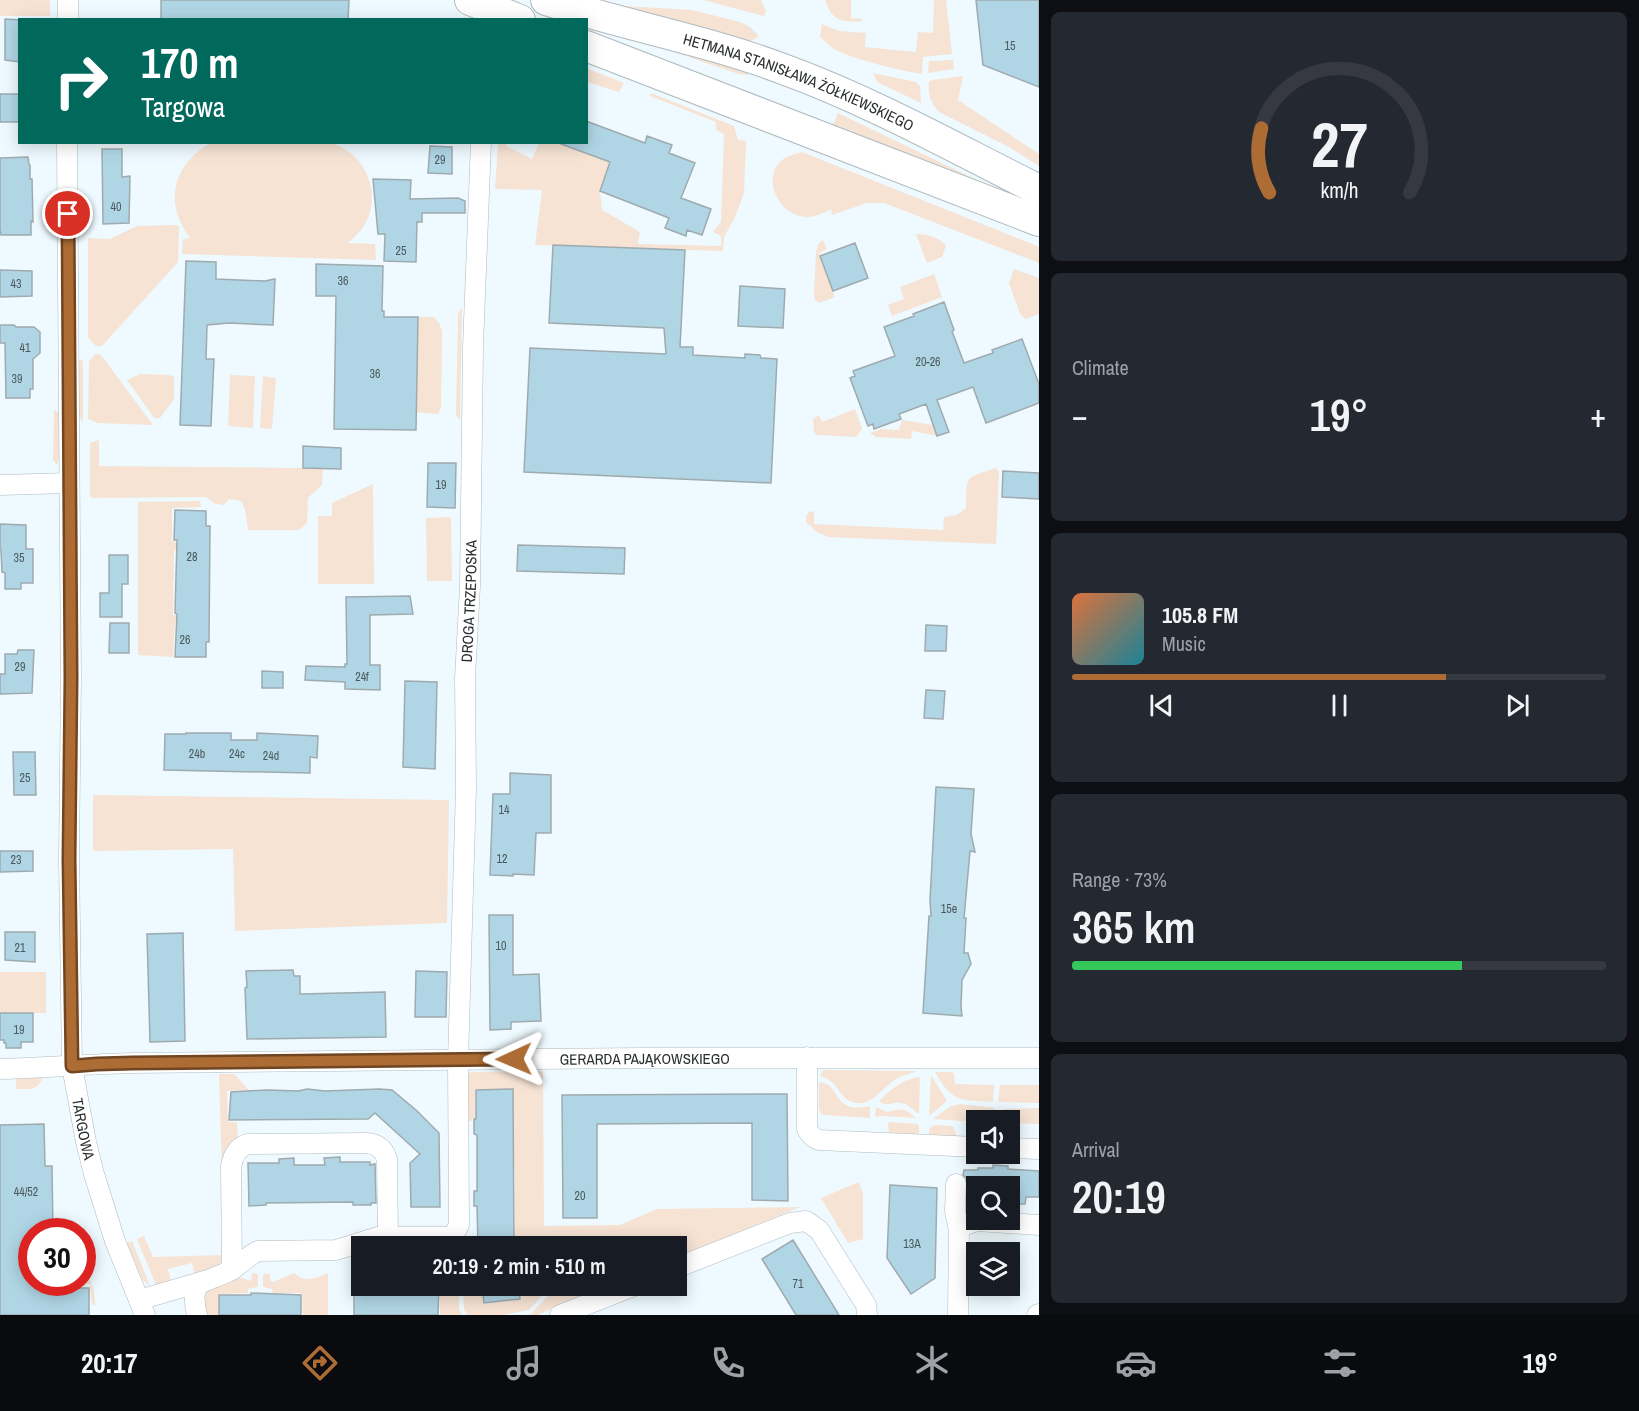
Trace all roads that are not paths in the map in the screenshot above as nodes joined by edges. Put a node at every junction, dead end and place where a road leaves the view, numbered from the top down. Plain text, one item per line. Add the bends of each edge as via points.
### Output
1 (68, 0) edge
2 (470, 0) edge
3 (546, 0) edge
4 (507, 13) edge
5 (68, 18) edge
6 (588, 47) edge
7 (67, 144) edge
8 (481, 144) edge
9 (1039, 190) edge
10 (1039, 221) edge
11 (69, 483) junction
12 (0, 485) edge
13 (807, 1057) junction
14 (1039, 1058) edge
15 (458, 1060) junction
16 (72, 1066) junction
17 (0, 1069) edge
18 (966, 1147) edge
19 (1020, 1148) edge
20 (1039, 1149) edge
21 (956, 1184) dead end
22 (1039, 1225) edge
23 (959, 1227) junction
24 (388, 1236) edge
25 (451, 1236) edge
26 (351, 1245) edge
27 (687, 1265) edge
28 (232, 1270) junction
29 (204, 1281) junction
30 (608, 1296) edge
31 (142, 1307) edge
32 (197, 1315) edge
33 (560, 1315) edge
34 (867, 1315) edge
35 (958, 1315) edge

1 - 5 street
2 - 4 main road
3 - 9 main road, HETMANA STANISŁAWA ŻÓŁKIEWSKIEGO via 783,69 854,98
6 - 10 main road
7 - 11 street, TARGOWA
8 - 15 street, DROGA TRZEPOSKA
11 - 12 street
11 - 16 street, TARGOWA
13 - 14 street, GERARDA PAJĄKOWSKIEGO
13 - 15 street, GERARDA PAJĄKOWSKIEGO
13 - 18 street via 807,1129 813,1138
15 - 16 street, GERARDA PAJĄKOWSKIEGO
15 - 25 street, DROGA TRZEPOSKA via 458,1228
16 - 17 street, GERARDA PAJĄKOWSKIEGO
16 - 31 street, TARGOWA via 94,1174
19 - 20 street
21 - 23 street
22 - 23 street via 977,1221
23 - 35 street
24 - 28 street via 387,1159 378,1146 248,1144 237,1151 231,1166
26 - 28 street, DROGA TRZEPOSKA via 336,1250 258,1251
27 - 34 street via 790,1223 806,1221 819,1230 866,1305
28 - 29 street, DROGA TRZEPOSKA
29 - 31 street, DROGA TRZEPOSKA
29 - 32 street via 195,1292
30 - 33 street

